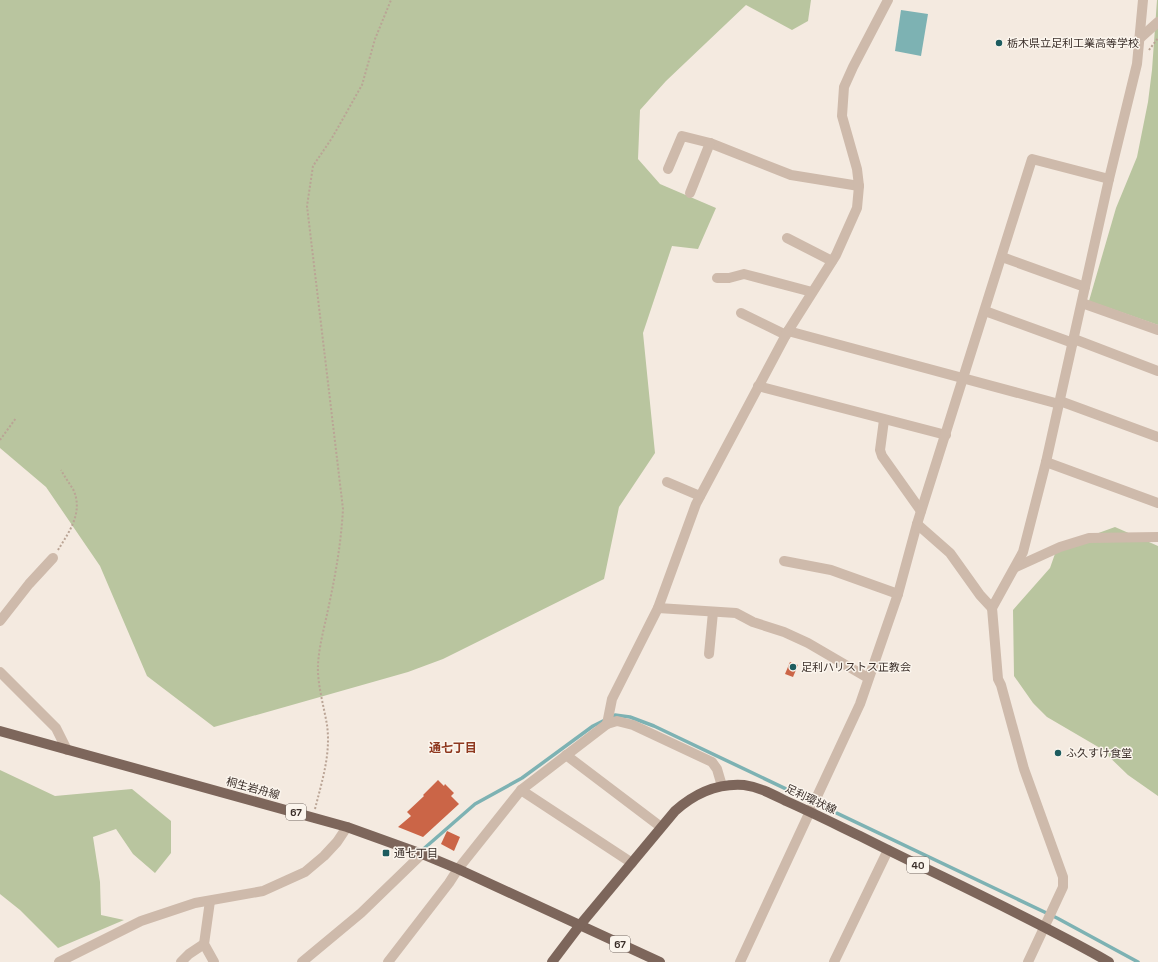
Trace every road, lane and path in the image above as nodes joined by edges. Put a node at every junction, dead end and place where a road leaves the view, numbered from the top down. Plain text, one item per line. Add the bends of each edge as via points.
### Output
1 (391, 0) edge
2 (888, 0) edge
3 (1143, 0) edge
4 (1158, 22) edge
5 (1139, 39) junction
6 (710, 143) junction
7 (668, 169) dead end
8 (1109, 179) junction
9 (859, 186) junction
10 (690, 193) dead end
11 (787, 238) dead end
12 (1002, 257) junction
13 (832, 261) junction
14 (717, 278) dead end
15 (1085, 287) junction
16 (812, 292) junction
17 (1082, 303) junction
18 (985, 311) junction
19 (741, 314) dead end
20 (1158, 330) edge
21 (787, 333) junction
22 (1073, 341) junction
23 (1158, 371) edge
24 (964, 379) junction
25 (758, 386) junction
26 (1060, 403) junction
27 (16, 418) dead end
28 (884, 420) junction
29 (946, 436) junction
30 (1158, 437) edge
31 (0, 440) edge
32 (1046, 462) junction
33 (61, 470) dead end
34 (667, 482) dead end
35 (700, 496) junction
36 (1158, 503) edge
37 (921, 511) junction
38 (917, 524) junction
39 (1158, 537) edge
40 (53, 558) joint
41 (784, 561) dead end
42 (1016, 567) junction
43 (898, 594) junction
44 (658, 608) junction
45 (992, 608) junction
46 (713, 612) junction
47 (0, 621) edge
48 (709, 654) dead end
49 (0, 672) edge
50 (868, 678) junction
51 (607, 724) junction
52 (0, 731) edge
53 (67, 750) junction
54 (566, 756) junction
55 (722, 786) junction
56 (521, 790) junction
57 (809, 811) junction
58 (313, 817) junction
59 (347, 826) junction
60 (661, 827) junction
61 (888, 850) junction
62 (422, 854) junction
63 (632, 863) junction
64 (458, 869) junction
65 (210, 902) junction
66 (580, 925) junction
67 (1044, 927) junction
68 (204, 944) junction
69 (59, 962) edge
70 (182, 962) edge
71 (214, 962) edge
72 (302, 962) edge
73 (388, 962) edge
74 (552, 962) edge
75 (660, 962) edge
76 (740, 962) edge
77 (834, 962) edge
78 (1028, 962) edge
79 (1109, 962) edge

1 - 58 path via 375,39 362,85 313,166 307,206 343,509 342,538 318,659 328,746
2 - 9 street via 844,87 842,116 857,169
3 - 5 street
4 - 5 street
5 - 8 street via 1137,64
6 - 7 street via 682,136
6 - 9 street via 791,175
6 - 10 street
8 - 12 street via 1032,159
8 - 15 street
9 - 13 street via 857,208
11 - 13 street
12 - 15 street
12 - 18 street
13 - 16 street
14 - 16 street via 744,274
15 - 17 street
16 - 21 street
17 - 20 street
17 - 22 street
18 - 22 street
18 - 24 street
19 - 21 street
21 - 24 street
21 - 25 street
22 - 23 street
22 - 26 street
24 - 26 street
24 - 29 street
25 - 28 street
25 - 35 street
26 - 30 street
26 - 32 street
27 - 31 path
28 - 29 street
28 - 37 street via 880,450 882,456
29 - 37 street
32 - 36 street
32 - 42 street via 1023,552
33 - 40 path via 76,498 77,515
34 - 35 street
35 - 44 street
37 - 38 street
38 - 43 street
38 - 45 street via 950,553
39 - 42 street via 1090,538 1060,547
40 - 47 street
41 - 43 street via 832,570
42 - 45 street
43 - 50 street
44 - 46 street
44 - 51 street via 612,699
45 - 67 street via 998,679 1002,685 1024,769 1062,877 1063,887
46 - 48 street
46 - 50 street via 736,613 753,622 784,632
49 - 53 street via 56,728
50 - 57 street via 860,704
51 - 54 street
51 - 55 street via 617,721 633,725 712,762
52 - 53 main road, 桐生岩舟線 / 67
53 - 58 main road, 桐生岩舟線 / 67
54 - 56 street
54 - 60 street
55 - 57 main road, 足利環状線 / 40 via 744,785 757,788
55 - 60 main road, 足利環状線 / 40 via 694,796
56 - 63 street
56 - 64 street
57 - 61 main road, 足利環状線 / 40
57 - 76 street
58 - 59 main road, 桐生岩舟線 / 67
59 - 62 main road, 桐生岩舟線 / 67
59 - 65 street via 337,842 306,872 263,891
60 - 63 main road, 足利環状線 / 40
61 - 67 main road, 足利環状線 / 40
61 - 77 street
62 - 64 main road, 桐生岩舟線 / 67
62 - 72 street via 361,913
63 - 66 main road, 足利環状線 / 40
64 - 66 main road, 桐生岩舟線 / 67
64 - 73 street
65 - 68 street
65 - 69 street via 195,903 141,921
66 - 74 main road, 足利環状線 / 40
66 - 75 main road, 67
67 - 78 street
67 - 79 main road, 足利環状線 / 40
68 - 70 street
68 - 71 street

